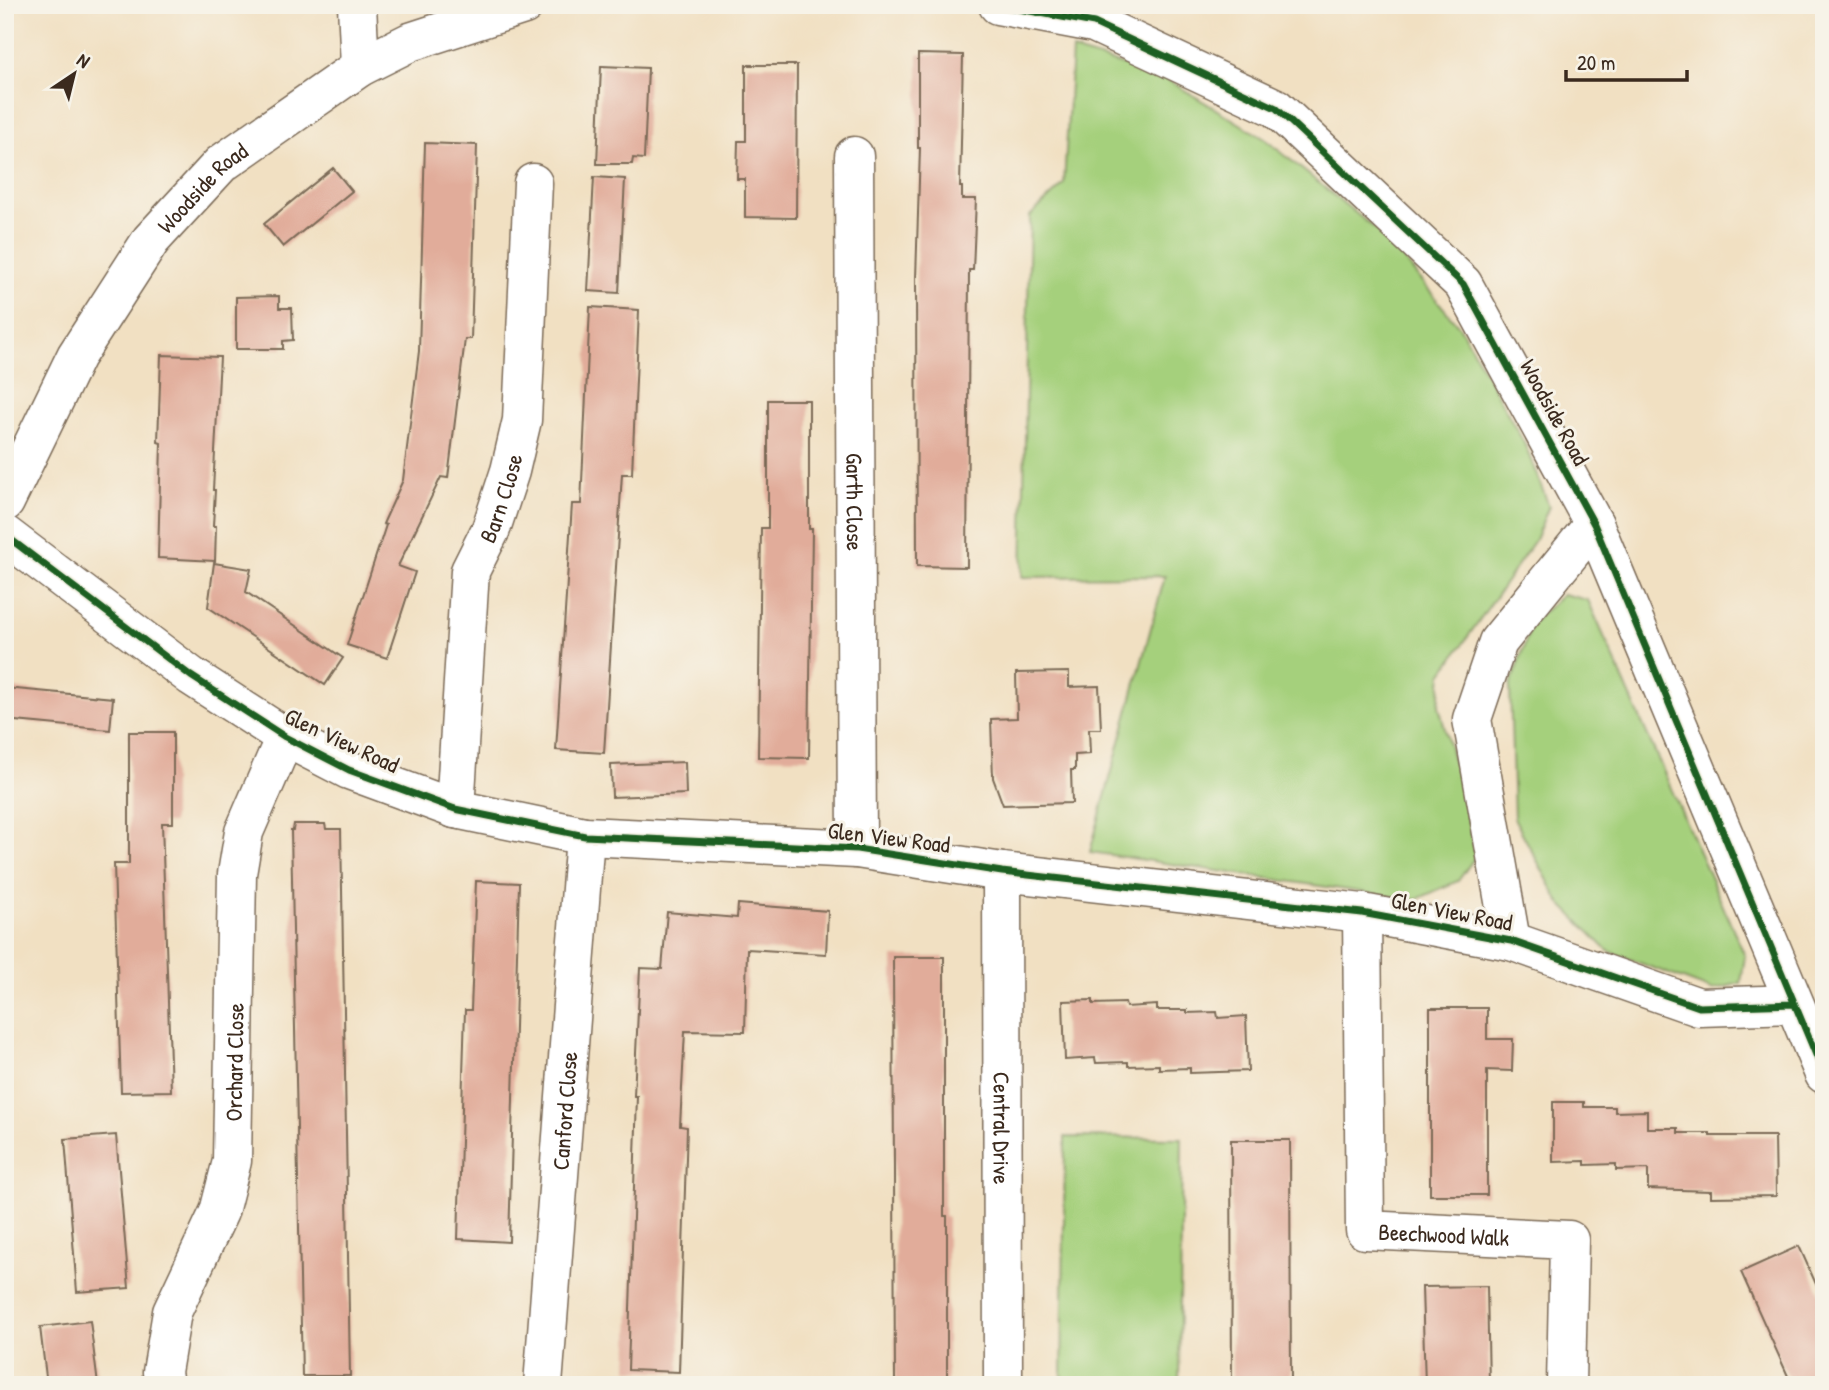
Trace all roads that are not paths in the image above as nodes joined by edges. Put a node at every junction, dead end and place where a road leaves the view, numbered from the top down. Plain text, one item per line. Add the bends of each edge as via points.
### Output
1 (357, 5) edge
2 (524, 5) edge
3 (998, 5) edge
4 (360, 67) junction
5 (854, 156) dead end
6 (533, 183) dead end
7 (5, 502) edge
8 (1594, 524) junction
9 (5, 535) edge
10 (285, 737) junction
11 (455, 809) junction
12 (585, 836) junction
13 (857, 849) junction
14 (1002, 872) junction
15 (1362, 913) junction
16 (1511, 941) junction
17 (1793, 1004) junction
18 (1824, 1073) edge
19 (164, 1385) edge
20 (543, 1385) edge
21 (1003, 1385) edge
22 (1566, 1385) edge

1 - 4 street
2 - 4 street, Woodside Road via 410,41
3 - 8 street, Woodside Road via 1094,23 1276,108 1463,285
4 - 7 street, Woodside Road via 221,164 151,240 76,356
5 - 13 street, Garth Close
6 - 11 street, Barn Close via 522,420 491,529 470,571
8 - 16 street via 1498,642 1472,719
8 - 17 street, Woodside Road
9 - 10 street, Glen View Road via 191,676
10 - 11 street, Glen View Road via 349,770
10 - 19 street, Orchard Close via 244,832 237,874 232,1161 219,1212 172,1312
11 - 12 street, Glen View Road
12 - 13 street, Glen View Road
12 - 20 street, Canford Close
13 - 14 street, Glen View Road
14 - 15 street, Glen View Road
14 - 21 street, Central Drive
15 - 16 street, Glen View Road
15 - 22 street, Beechwood Walk via 1365,1230 1569,1240
16 - 17 street, Glen View Road via 1699,1007
17 - 18 street, Woodside Road

